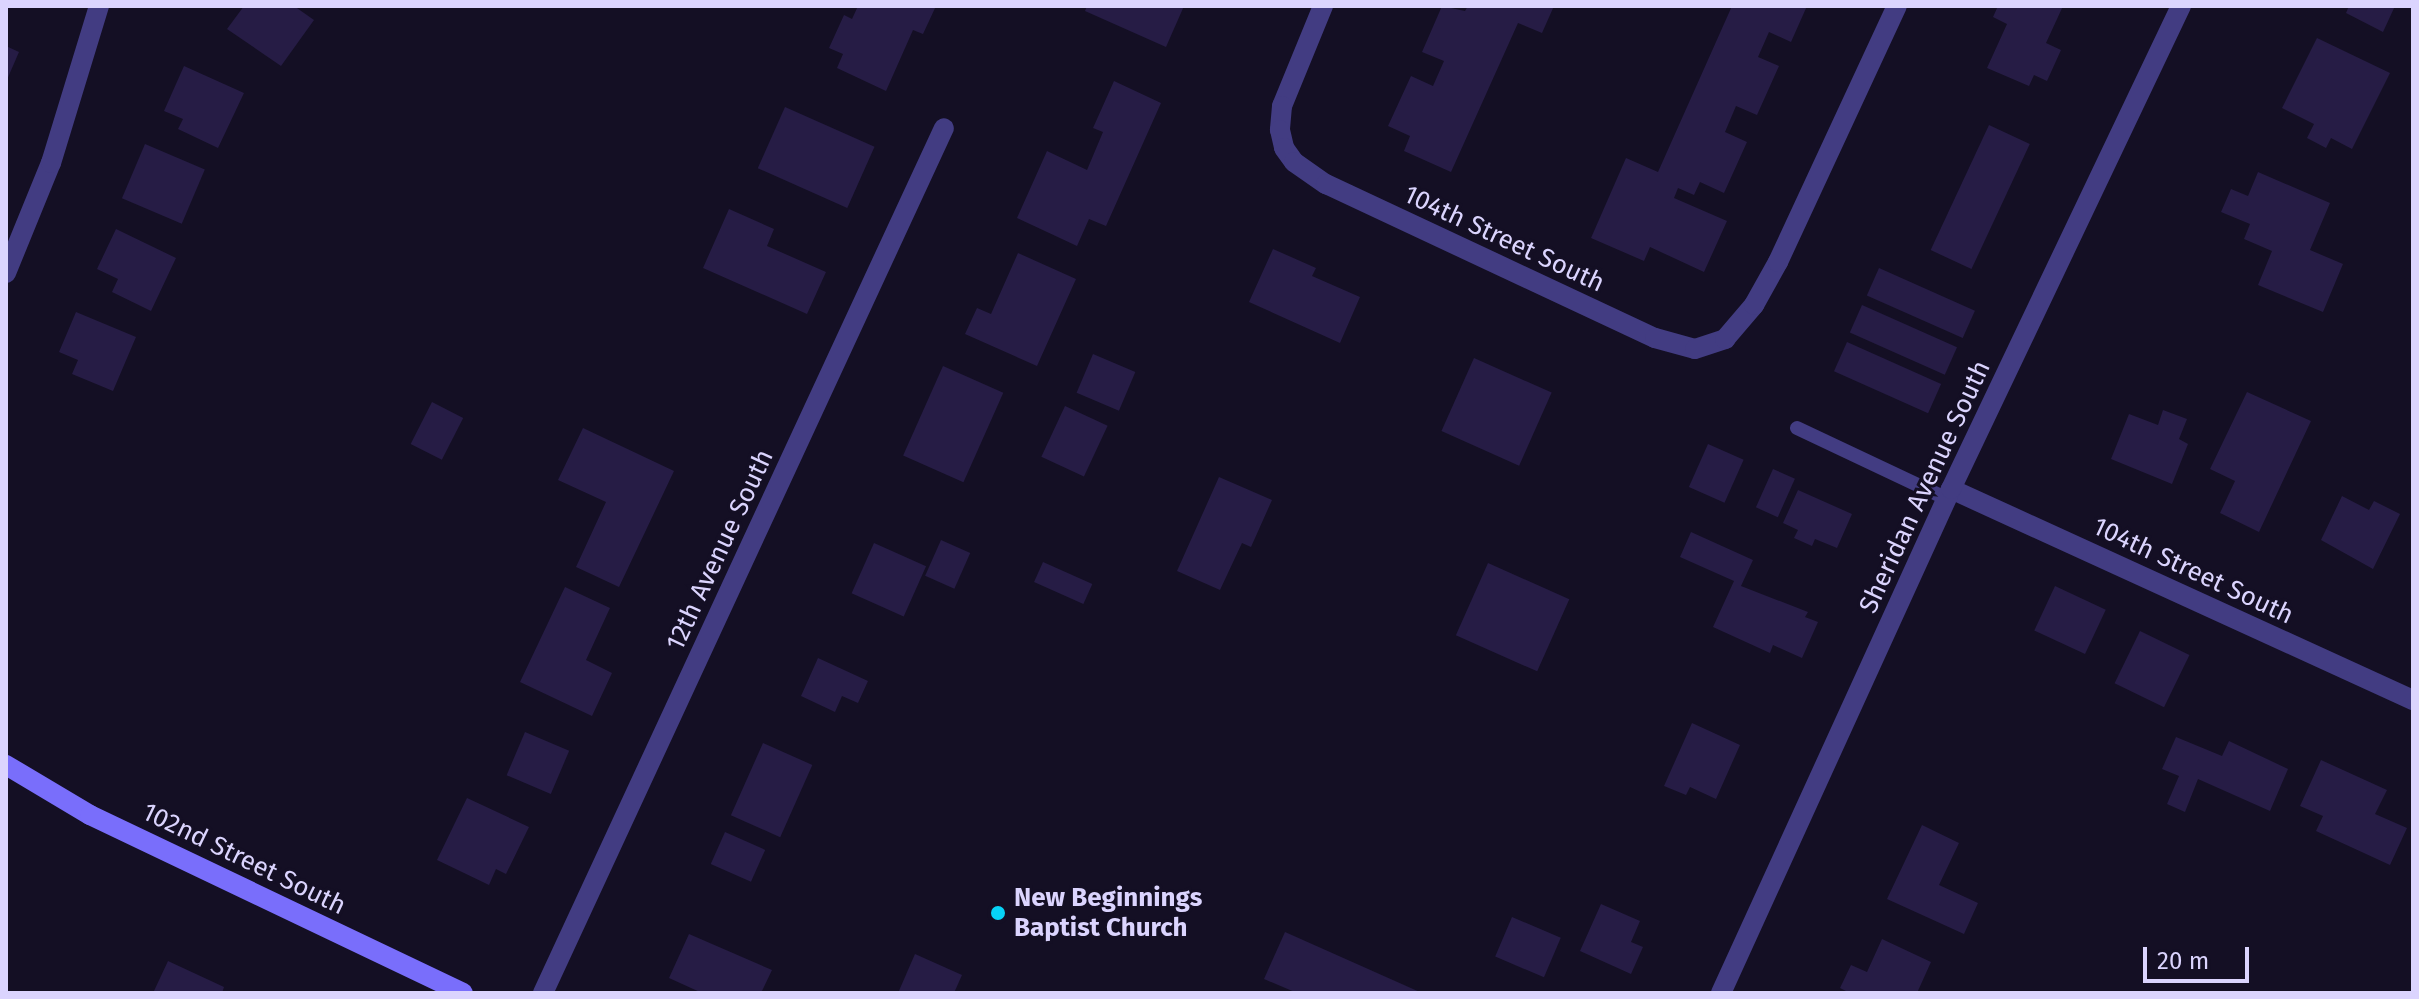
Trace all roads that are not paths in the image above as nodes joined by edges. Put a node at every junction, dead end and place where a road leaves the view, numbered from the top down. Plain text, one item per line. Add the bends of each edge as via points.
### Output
1 (99, 6) edge
2 (1323, 6) edge
3 (1897, 6) edge
4 (2181, 6) edge
5 (944, 128) dead end
6 (6, 273) edge
7 (1797, 428) dead end
8 (1949, 494) junction
9 (2413, 700) edge
10 (6, 765) edge
11 (463, 993) edge
12 (543, 993) edge
13 (1721, 993) edge

1 - 6 street via 51,163
2 - 3 street, 104th Street South via 1282,106 1280,130 1294,162 1326,184 1685,348 1714,344 1743,320 1778,262
4 - 8 street, Sheridan Avenue South
5 - 12 street, 12th Avenue South
7 - 8 lane
8 - 9 street, 104th Street South
8 - 13 street, Sheridan Avenue South
10 - 11 street, 102nd Street South via 90,815

